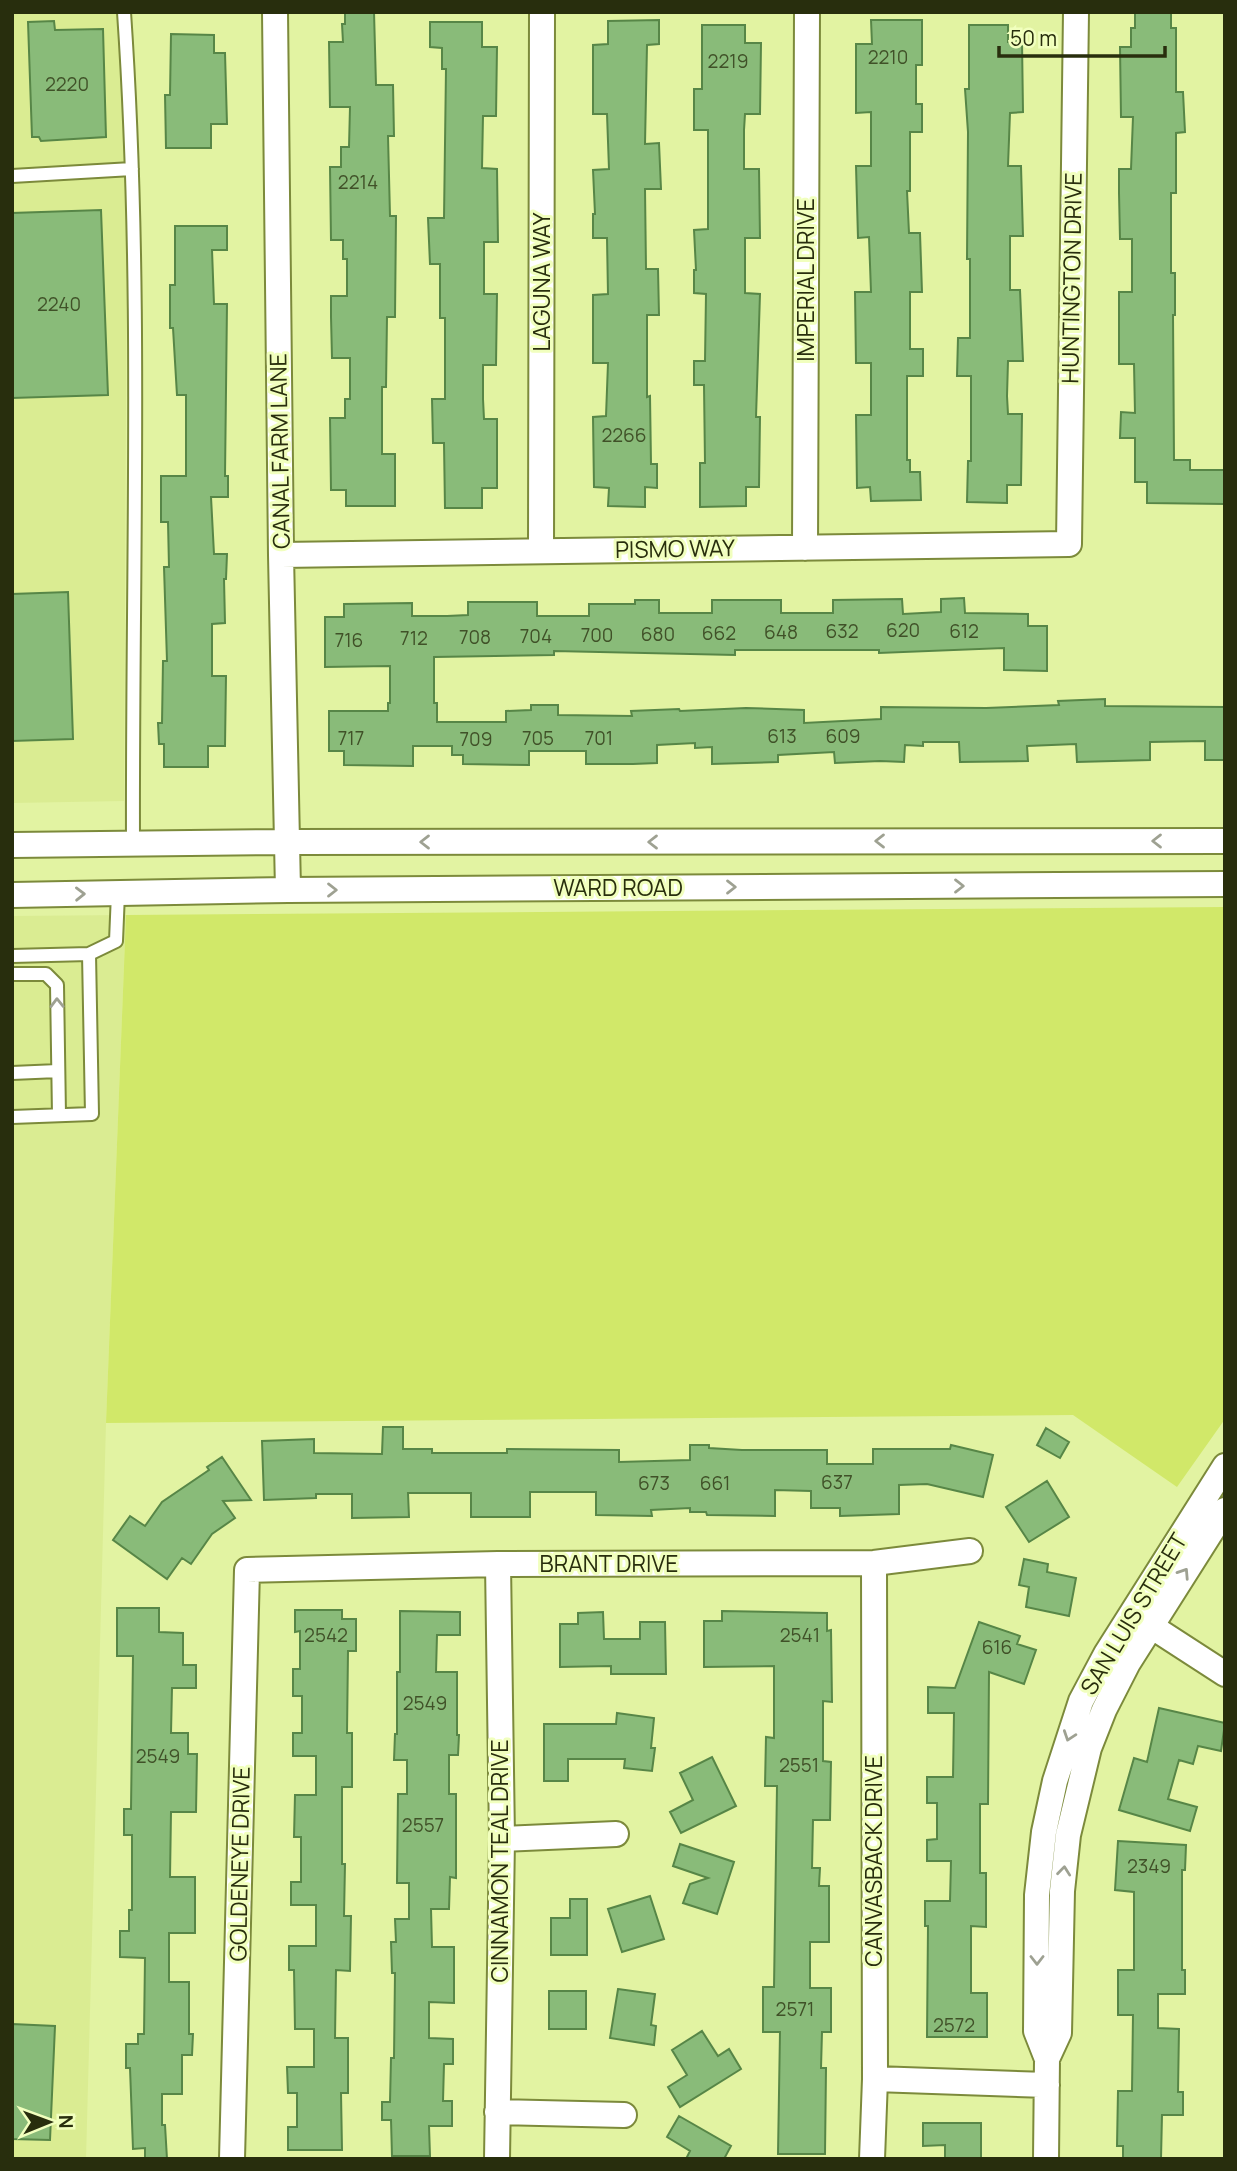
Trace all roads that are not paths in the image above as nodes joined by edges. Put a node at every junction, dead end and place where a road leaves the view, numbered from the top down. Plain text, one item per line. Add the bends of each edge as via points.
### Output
1 (124, 12) edge
2 (275, 12) edge
3 (542, 12) edge
4 (807, 12) edge
5 (1076, 12) edge
6 (132, 169) junction
7 (12, 176) edge
8 (1069, 544) joint
9 (805, 548) junction
10 (541, 551) junction
11 (281, 555) junction
12 (1225, 841) edge
13 (287, 842) junction
14 (133, 843) junction
15 (12, 845) edge
16 (1225, 884) edge
17 (288, 890) junction
18 (118, 893) junction
19 (12, 895) edge
20 (89, 954) junction
21 (12, 957) edge
22 (12, 974) edge
23 (58, 1071) junction
24 (12, 1073) edge
25 (59, 1115) junction
26 (12, 1118) edge
27 (1225, 1466) edge
28 (1225, 1510) edge
29 (970, 1551) dead end
30 (874, 1563) junction
31 (498, 1564) junction
32 (247, 1570) joint
33 (1140, 1619) junction
34 (1225, 1674) edge
35 (616, 1834) dead end
36 (502, 1839) junction
37 (875, 2079) junction
38 (1047, 2085) junction
39 (497, 2112) junction
40 (624, 2115) dead end
41 (232, 2159) edge
42 (497, 2159) edge
43 (872, 2159) edge
44 (1046, 2159) edge

1 - 6 lane
2 - 11 street, CANAL FARM LANE
3 - 10 street, LAGUNA WAY
4 - 9 street, IMPERIAL DRIVE
5 - 8 street, HUNTINGTON DRIVE
6 - 7 lane
6 - 14 lane
8 - 9 street, PISMO WAY
9 - 10 street, PISMO WAY
10 - 11 street, PISMO WAY
11 - 13 street, CANAL FARM LANE
12 -> 13 street, WARD ROAD
13 - 14 street, WARD ROAD
13 - 17 street, CANAL FARM LANE
14 - 15 street, WARD ROAD
17 -> 16 street, WARD ROAD
17 - 18 street, WARD ROAD
19 -> 18 street, WARD ROAD
18 - 20 lane via 116,941
20 - 21 lane
20 - 25 lane via 92,1114
23 -> 22 lane via 57,985 46,974
23 - 24 lane
23 - 25 lane
25 - 26 lane
27 - 33 street, SAN LUIS STREET
33 -> 28 street, SAN LUIS STREET
29 - 30 street, BRANT DRIVE
30 - 31 street, BRANT DRIVE
30 - 37 street, CANVASBACK DRIVE
31 - 32 street, BRANT DRIVE
31 - 36 street, CINNAMON TEAL DRIVE
32 - 41 street, GOLDENEYE DRIVE
33 - 34 street
33 - 38 street, SAN LUIS STREET via 1082,1701 1062,1755 1044,1832 1037,1895 1036,2031 1047,2059
35 - 36 street
36 - 39 street, CINNAMON TEAL DRIVE
37 - 38 street
37 - 43 street, CANVASBACK DRIVE
38 - 44 street, SAN LUIS STREET
39 - 40 street
39 - 42 street, CINNAMON TEAL DRIVE

